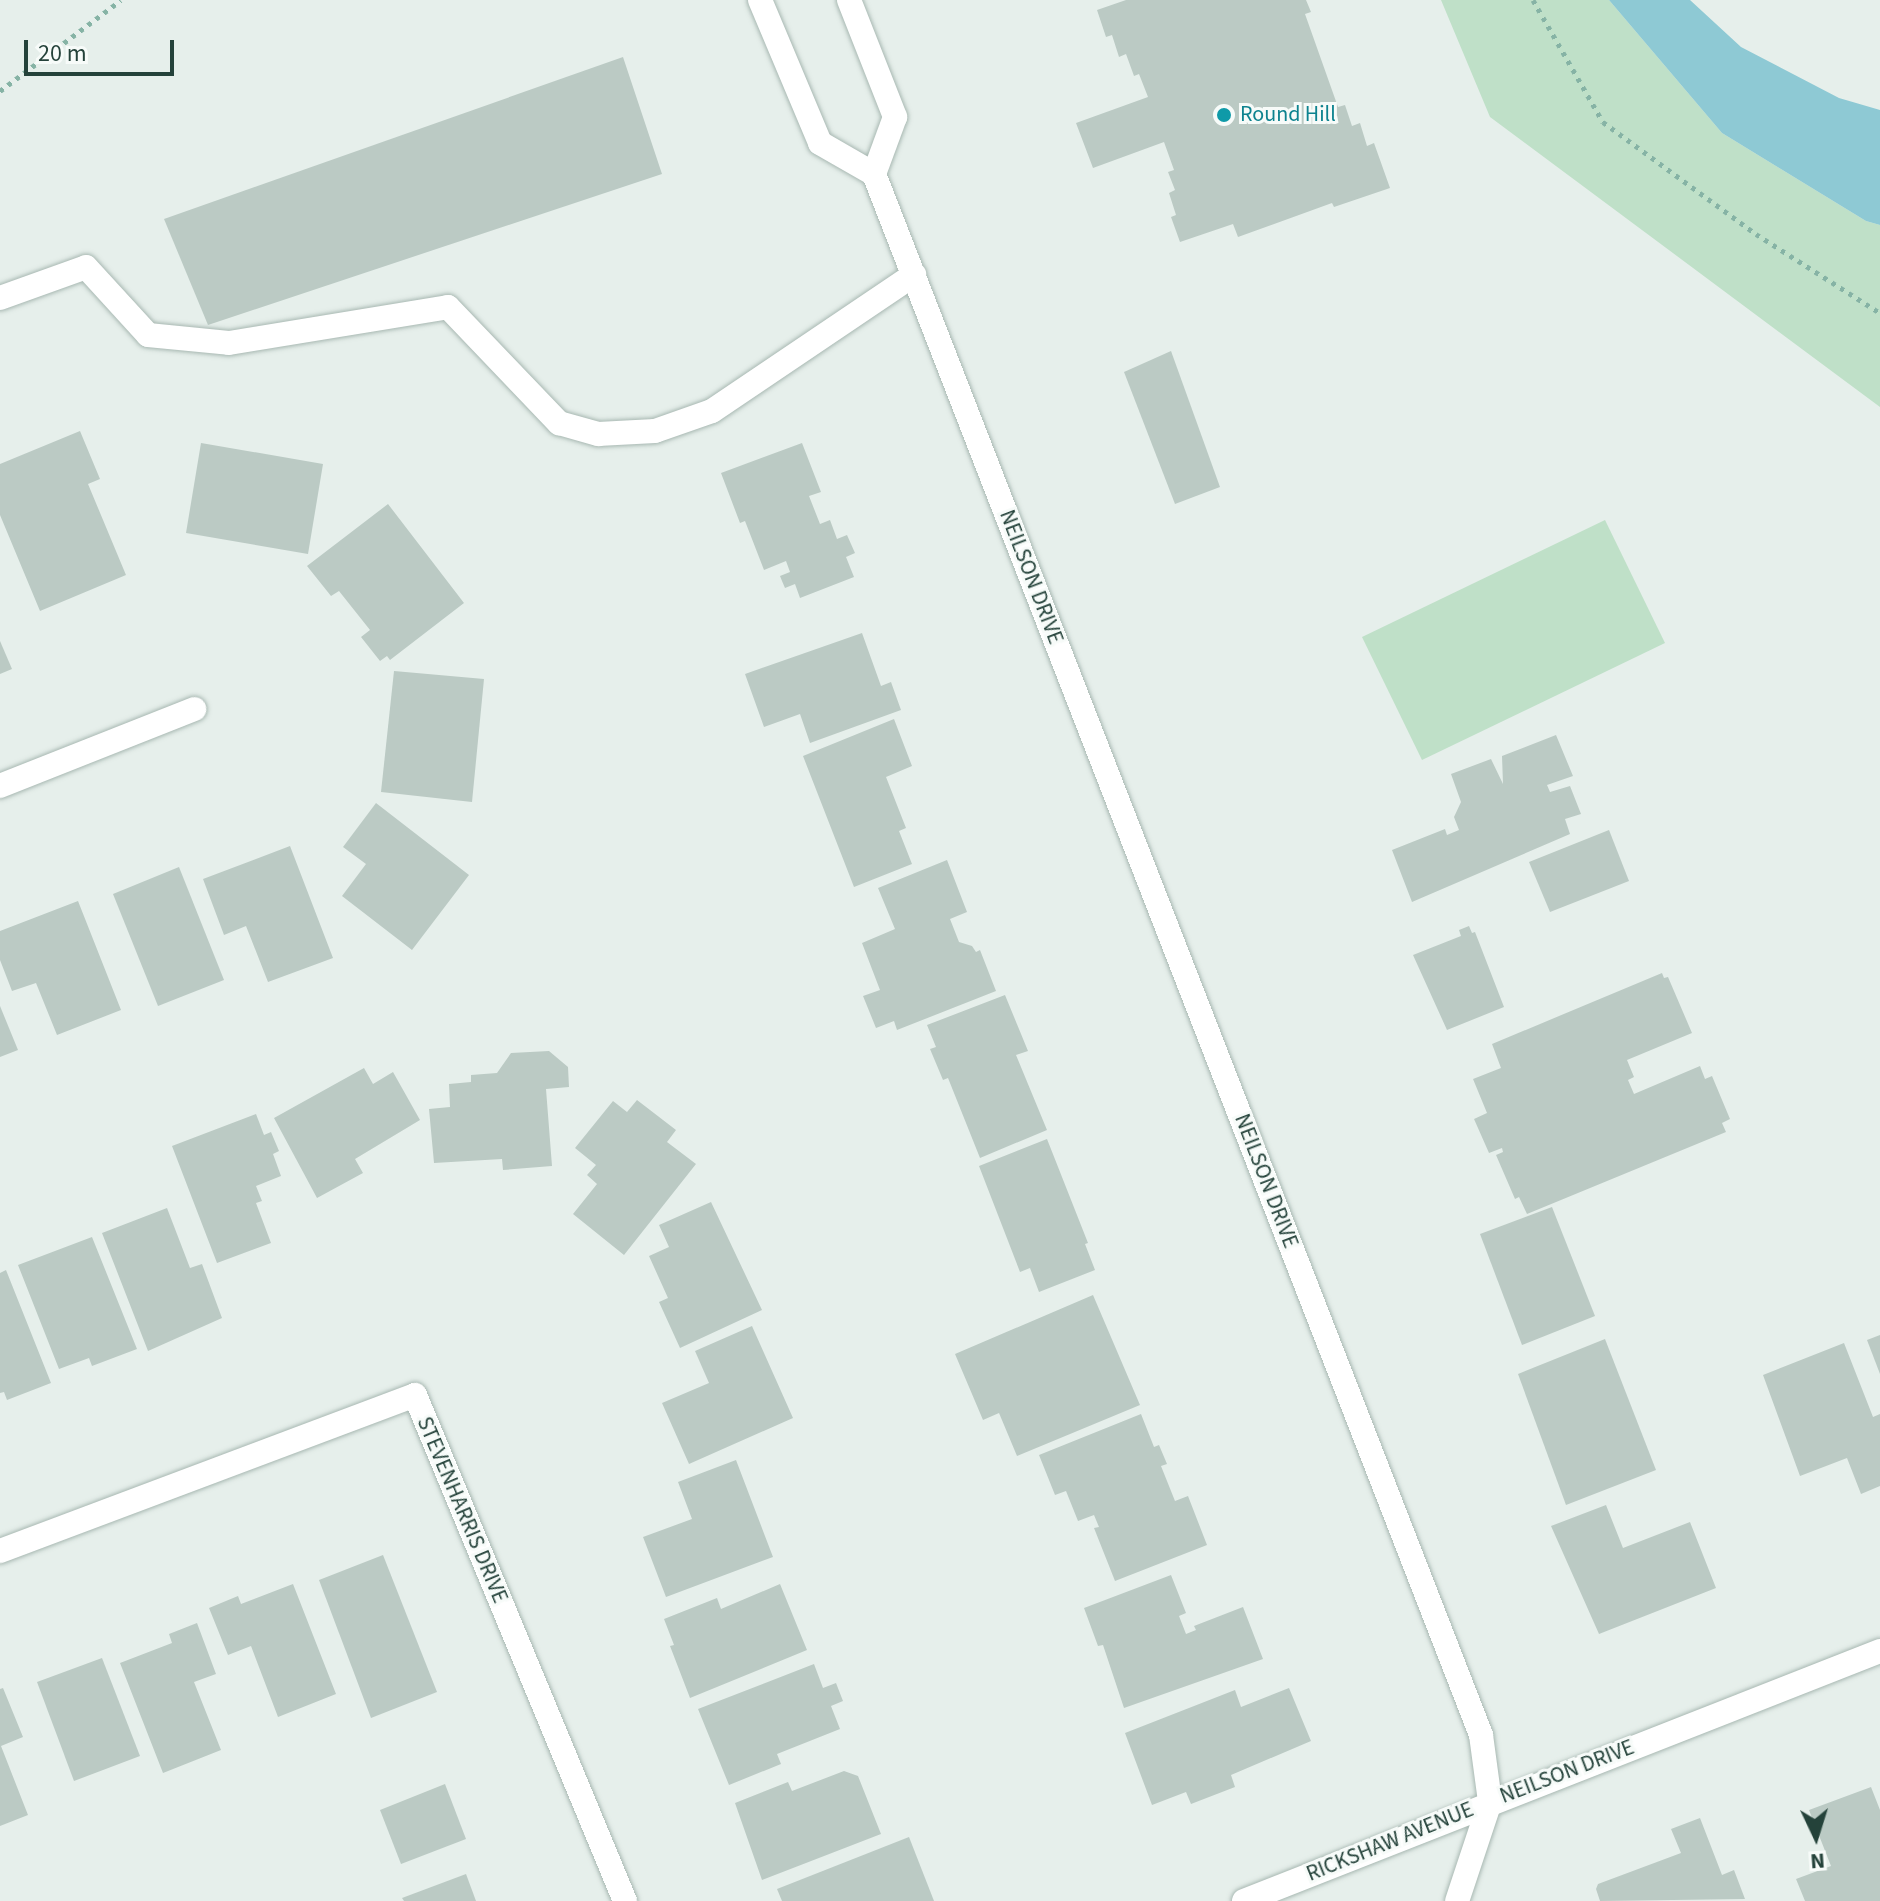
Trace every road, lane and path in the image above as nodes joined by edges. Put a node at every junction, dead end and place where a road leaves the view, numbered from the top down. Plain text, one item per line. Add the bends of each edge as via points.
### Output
1 (121, 0) edge
2 (760, 0) edge
3 (849, 0) edge
4 (1533, 0) edge
5 (0, 91) edge
6 (874, 174) junction
7 (914, 275) junction
8 (0, 298) edge
9 (1880, 313) edge
10 (194, 709) dead end
11 (0, 786) edge
12 (0, 1551) edge
13 (1880, 1651) edge
14 (1490, 1802) junction
15 (625, 1901) edge
16 (1244, 1901) edge
17 (1457, 1901) edge

1 - 5 path
2 - 6 street via 820,143
3 - 6 street via 895,117
4 - 9 path via 1603,122 1756,234
6 - 7 street, NEILSON DRIVE
7 - 8 street via 712,411 655,431 598,434 559,423 448,307 229,343 148,335 86,267
7 - 14 street, NEILSON DRIVE via 1481,1735
10 - 11 street
12 - 15 street, STEVENHARRIS DRIVE via 415,1395
13 - 14 street, NEILSON DRIVE
14 - 16 street, RICKSHAW AVENUE
14 - 17 street

